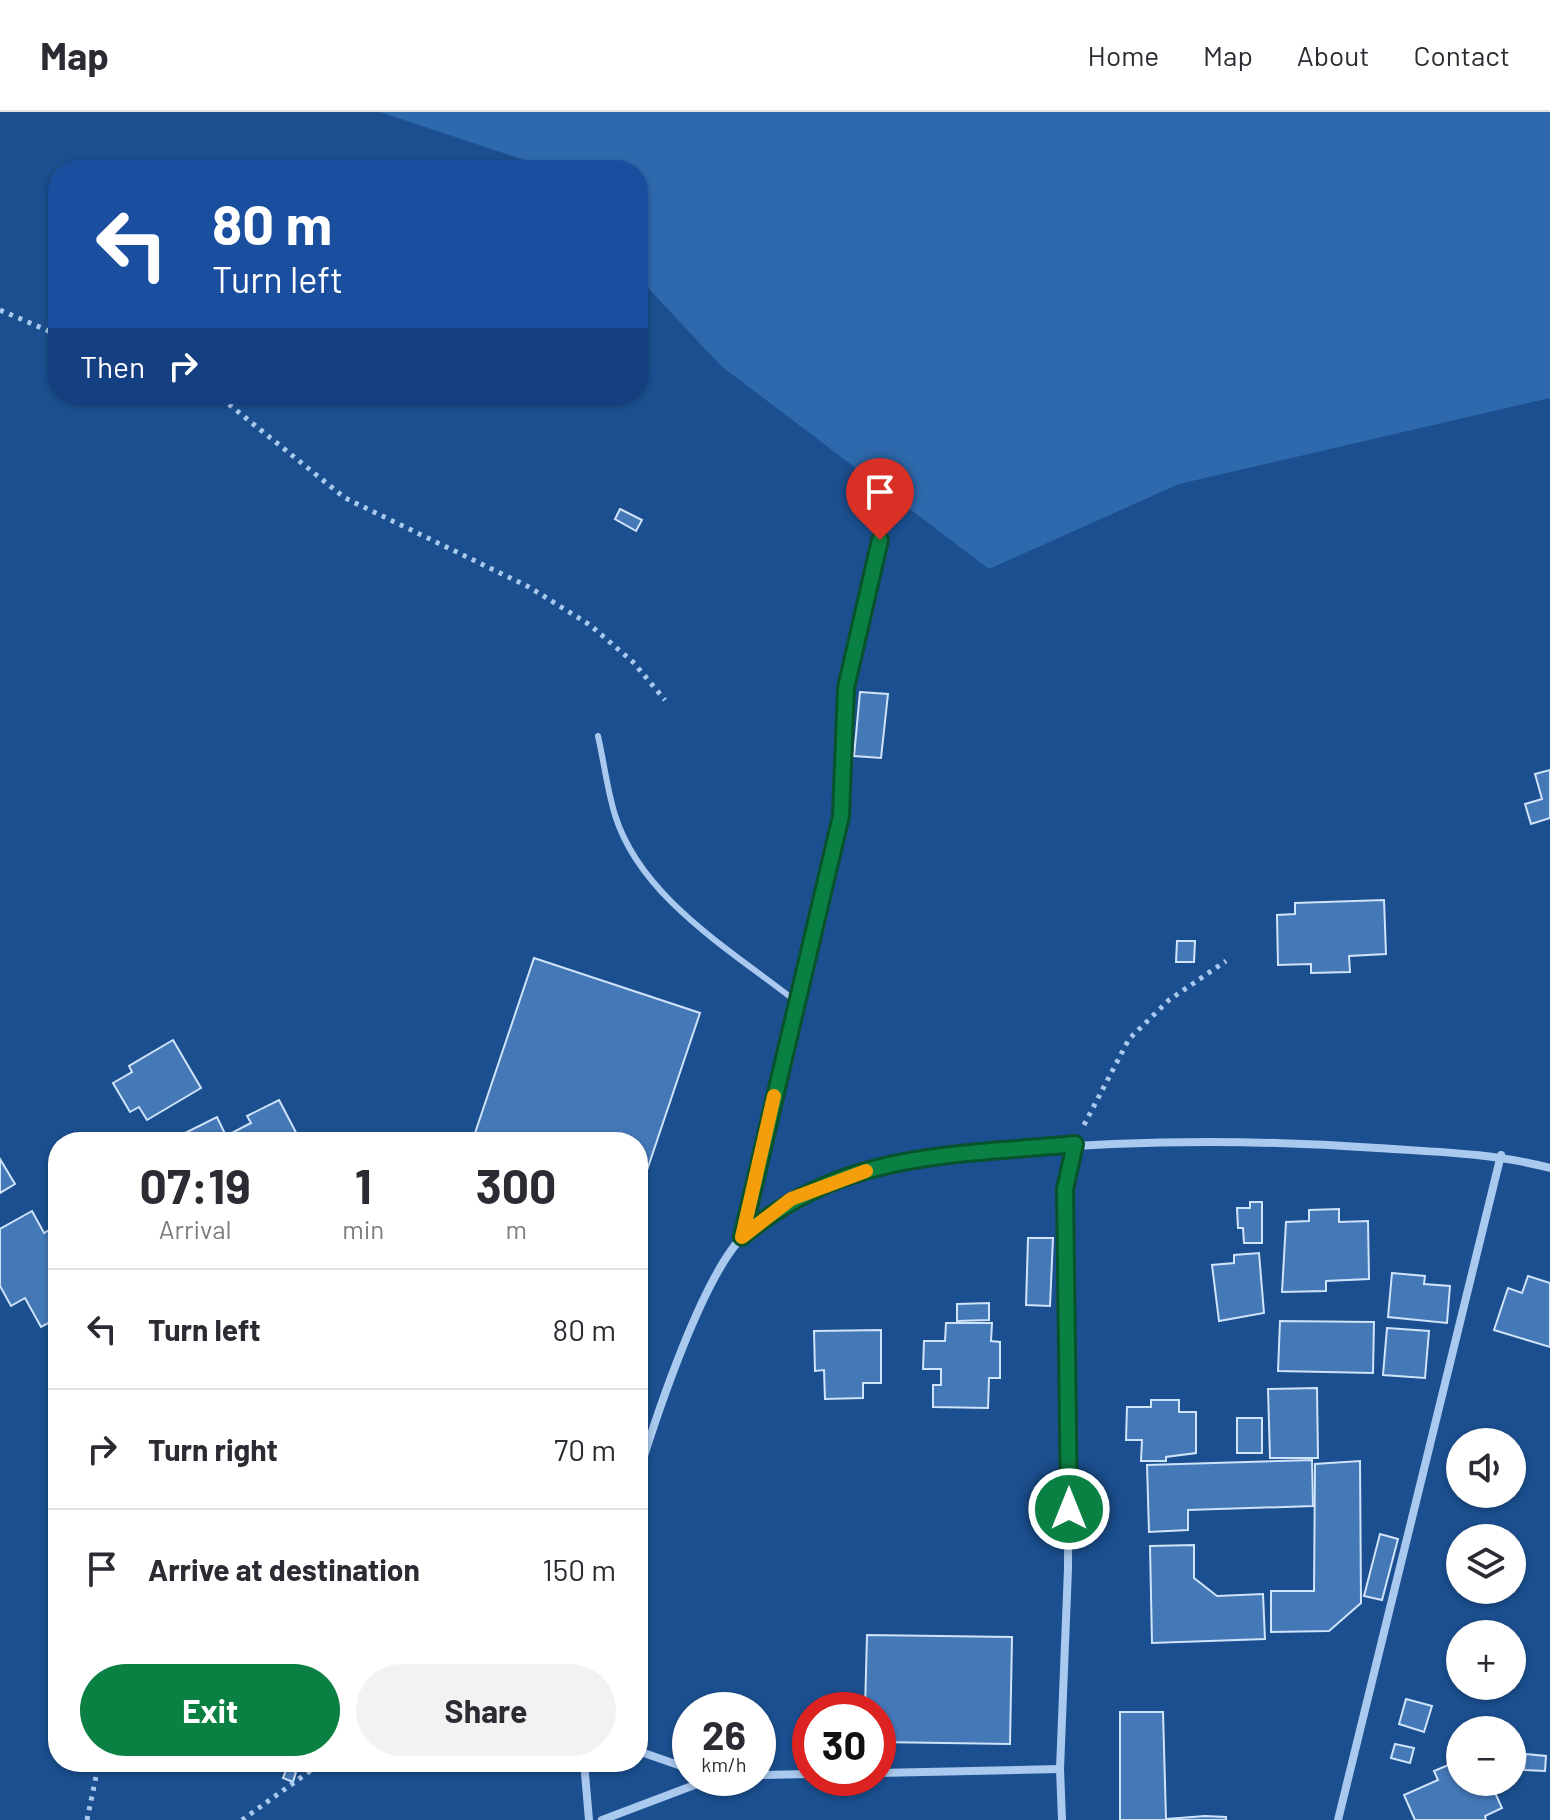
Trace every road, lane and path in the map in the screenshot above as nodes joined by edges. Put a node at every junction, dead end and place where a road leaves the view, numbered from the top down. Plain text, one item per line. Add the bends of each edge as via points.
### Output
1 (0, 310) edge
2 (48, 331) edge
3 (228, 404) edge
4 (887, 510) dead end
5 (665, 700) dead end
6 (598, 736) dead end
7 (1226, 961) dead end
8 (798, 1003) junction
9 (1075, 1144) junction
10 (1501, 1155) junction
11 (1550, 1168) edge
12 (742, 1237) junction
13 (648, 1442) edge
14 (648, 1754) edge
15 (672, 1763) edge
16 (1060, 1769) junction
17 (97, 1772) edge
18 (309, 1772) edge
19 (585, 1772) edge
20 (896, 1773) edge
21 (672, 1794) edge
22 (87, 1820) edge
23 (242, 1820) edge
24 (589, 1820) edge
25 (602, 1820) edge
26 (1062, 1820) edge
27 (1338, 1820) edge

1 - 2 path
3 - 5 path via 345,498 529,587 590,625 633,662
4 - 8 lane via 846,688 841,816
6 - 8 lane via 615,817 642,867 670,901
7 - 9 path via 1169,1000 1129,1039
8 - 12 lane
9 - 10 street via 1248,1140
9 - 12 street via 894,1162 791,1199
9 - 16 street via 1065,1189 1068,1554
10 - 11 street
10 - 27 street
12 - 13 street via 723,1263 694,1324
14 - 15 street
16 - 20 street
16 - 26 street
17 - 22 path
18 - 23 path
19 - 24 street
21 - 25 street

